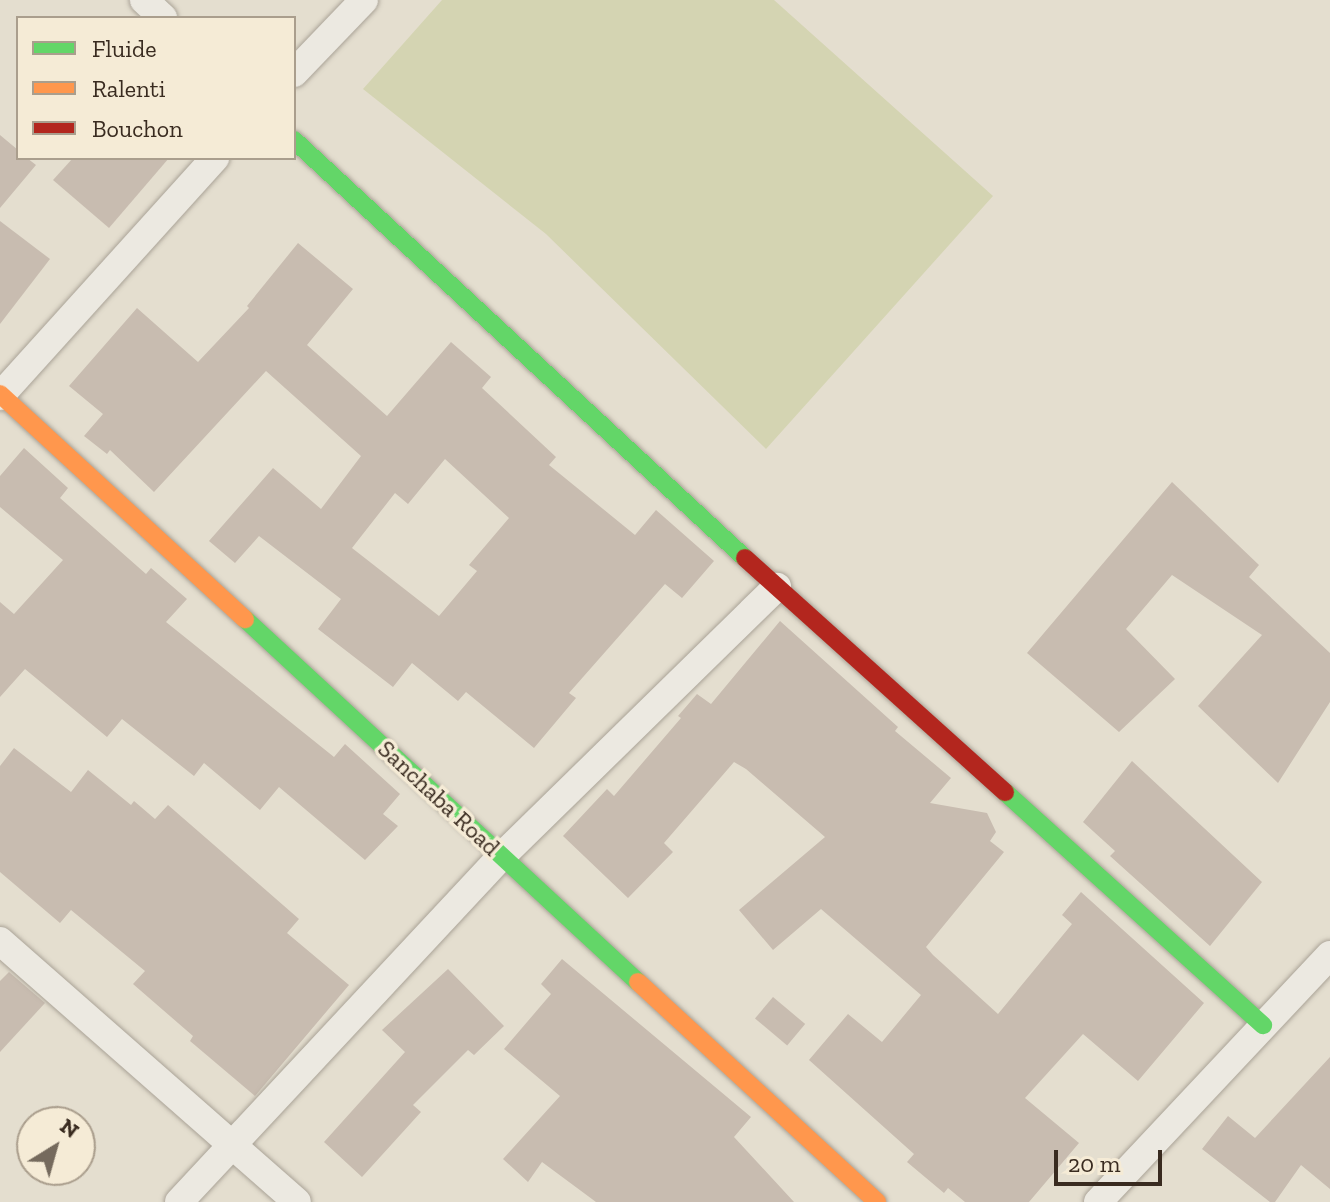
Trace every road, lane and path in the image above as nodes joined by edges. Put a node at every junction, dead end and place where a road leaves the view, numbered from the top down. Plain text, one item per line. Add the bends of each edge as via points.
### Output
1 (144, 0) edge
2 (364, 0) edge
3 (161, 16) edge
4 (296, 71) edge
5 (296, 142) edge
6 (213, 160) edge
7 (0, 395) edge
8 (777, 587) junction
9 (502, 856) junction
10 (0, 941) edge
11 (1330, 955) edge
12 (1263, 1025) junction
13 (234, 1144) junction
14 (179, 1202) edge
15 (297, 1202) edge
16 (877, 1202) edge
17 (1098, 1202) edge

1 - 3 street
2 - 4 street
5 - 8 street
6 - 7 street
7 - 9 street, Sanchaba Road
8 - 9 street
8 - 12 street
9 - 13 street
9 - 16 street, Sanchaba Road
10 - 13 street
11 - 12 street
12 - 17 street
13 - 14 street
13 - 15 street

